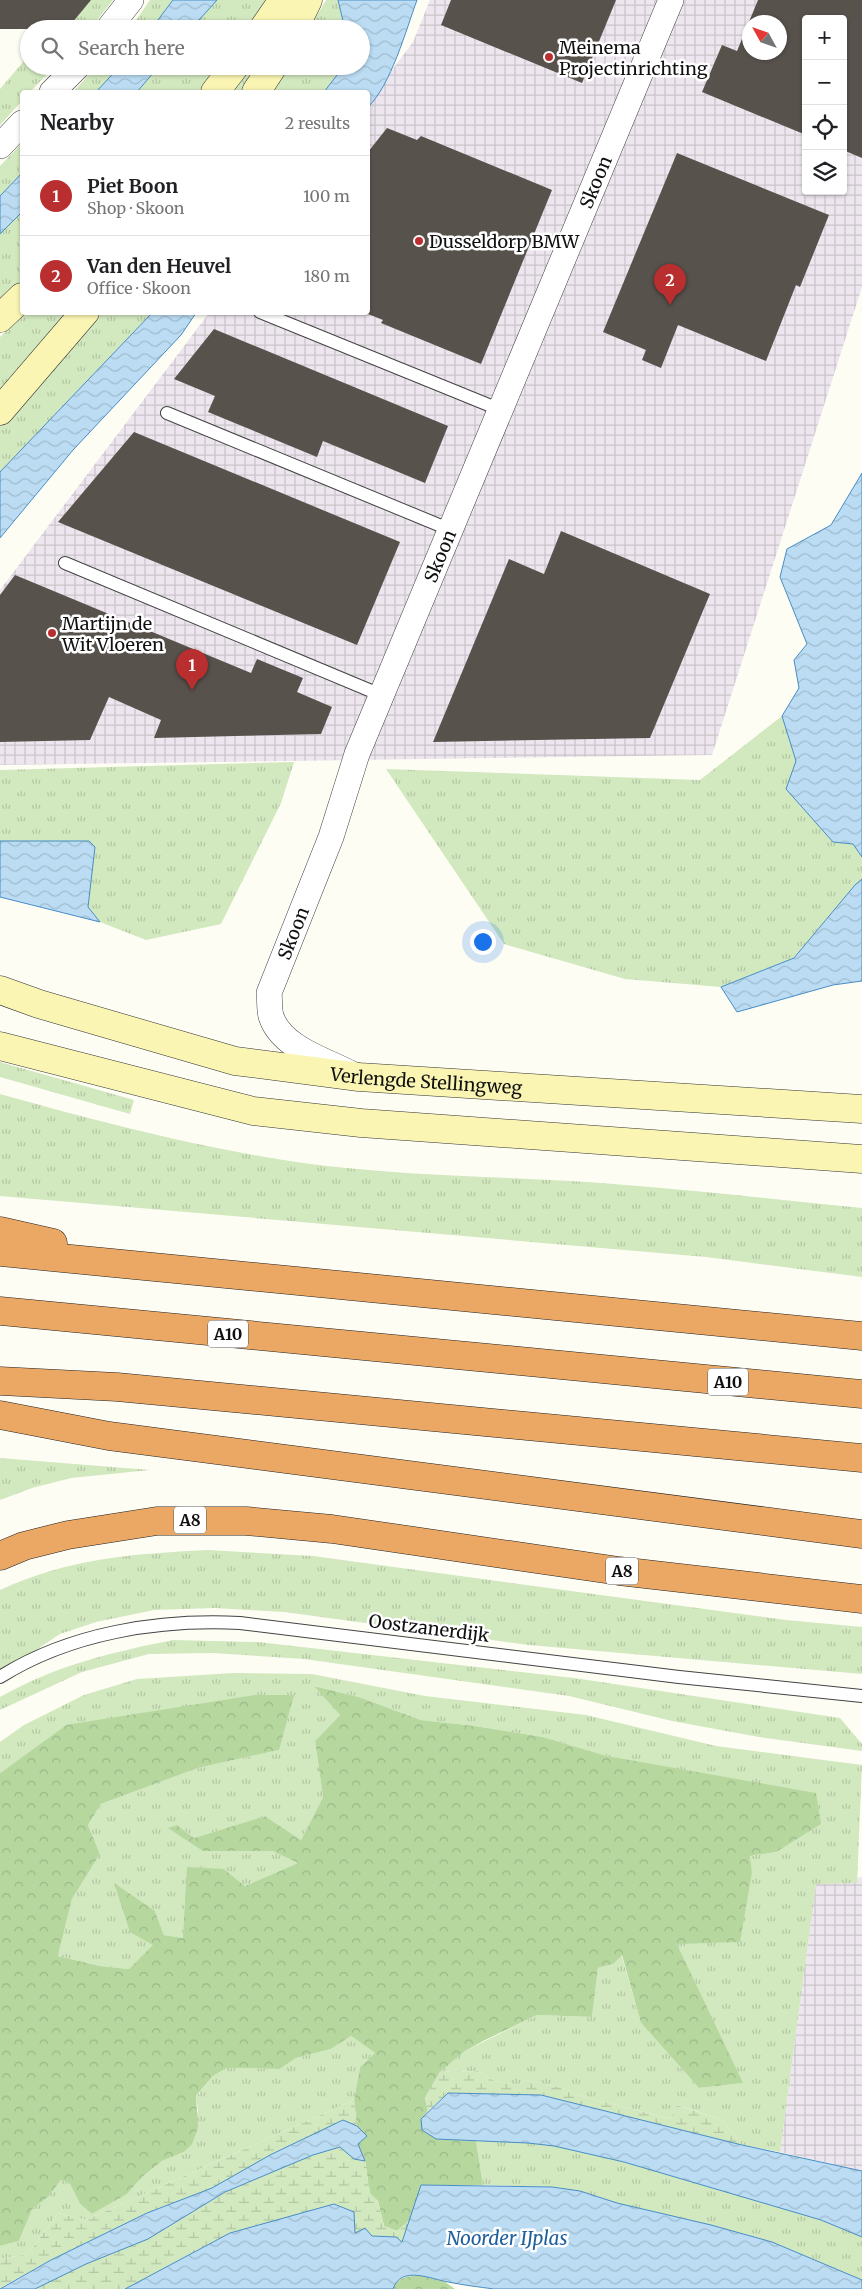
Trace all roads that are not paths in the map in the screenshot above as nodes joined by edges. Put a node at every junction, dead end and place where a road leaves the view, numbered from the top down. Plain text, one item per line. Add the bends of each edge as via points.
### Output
1 (131, 0) edge
2 (283, 0) edge
3 (308, 0) edge
4 (671, 0) edge
5 (115, 20) edge
6 (269, 20) edge
7 (298, 20) edge
8 (69, 75) edge
9 (228, 75) edge
10 (267, 75) edge
11 (54, 90) edge
12 (216, 90) edge
13 (257, 90) edge
14 (20, 125) edge
15 (0, 146) edge
16 (20, 299) edge
17 (82, 315) edge
18 (267, 315) edge
19 (0, 318) edge
20 (501, 410) junction
21 (0, 411) edge
22 (167, 414) dead end
23 (451, 530) junction
24 (65, 563) dead end
25 (381, 695) junction
26 (0, 990) edge
27 (0, 1046) edge
28 (359, 1077) junction
29 (862, 1109) edge
30 (862, 1159) edge
31 (0, 1230) edge
32 (0, 1252) edge
33 (160, 1268) junction
34 (0, 1311) edge
35 (862, 1336) edge
36 (0, 1381) edge
37 (862, 1394) edge
38 (0, 1415) edge
39 (862, 1458) edge
40 (862, 1534) edge
41 (0, 1556) edge
42 (862, 1599) edge
43 (0, 1677) edge
44 (862, 1696) edge

1 - 5 street
2 - 6 main road
3 - 7 main road
4 - 20 street, Skoon
8 - 11 street
9 - 12 main road
10 - 13 main road
14 - 15 street
16 - 19 main road
17 - 21 main road
18 - 20 lane
20 - 23 street, Skoon
22 - 23 lane
23 - 25 street, Skoon
24 - 25 lane
25 - 28 street, Skoon via 357,754 331,837 269,993 271,1015 277,1029 295,1045
26 - 28 main road, Verlengde Stellingweg via 235,1061
27 - 30 main road via 254,1111 362,1123
28 - 29 main road, Verlengde Stellingweg
31 - 33 highway
32 - 33 highway
33 - 35 highway
34 - 37 highway, A10
36 - 39 highway via 117,1387
38 - 40 highway via 118,1438
41 - 42 highway, A8 via 68,1535 158,1521 246,1521 332,1529 618,1571
43 - 44 lane, Oostzanerdijk via 57,1650 90,1639 128,1629 209,1621

